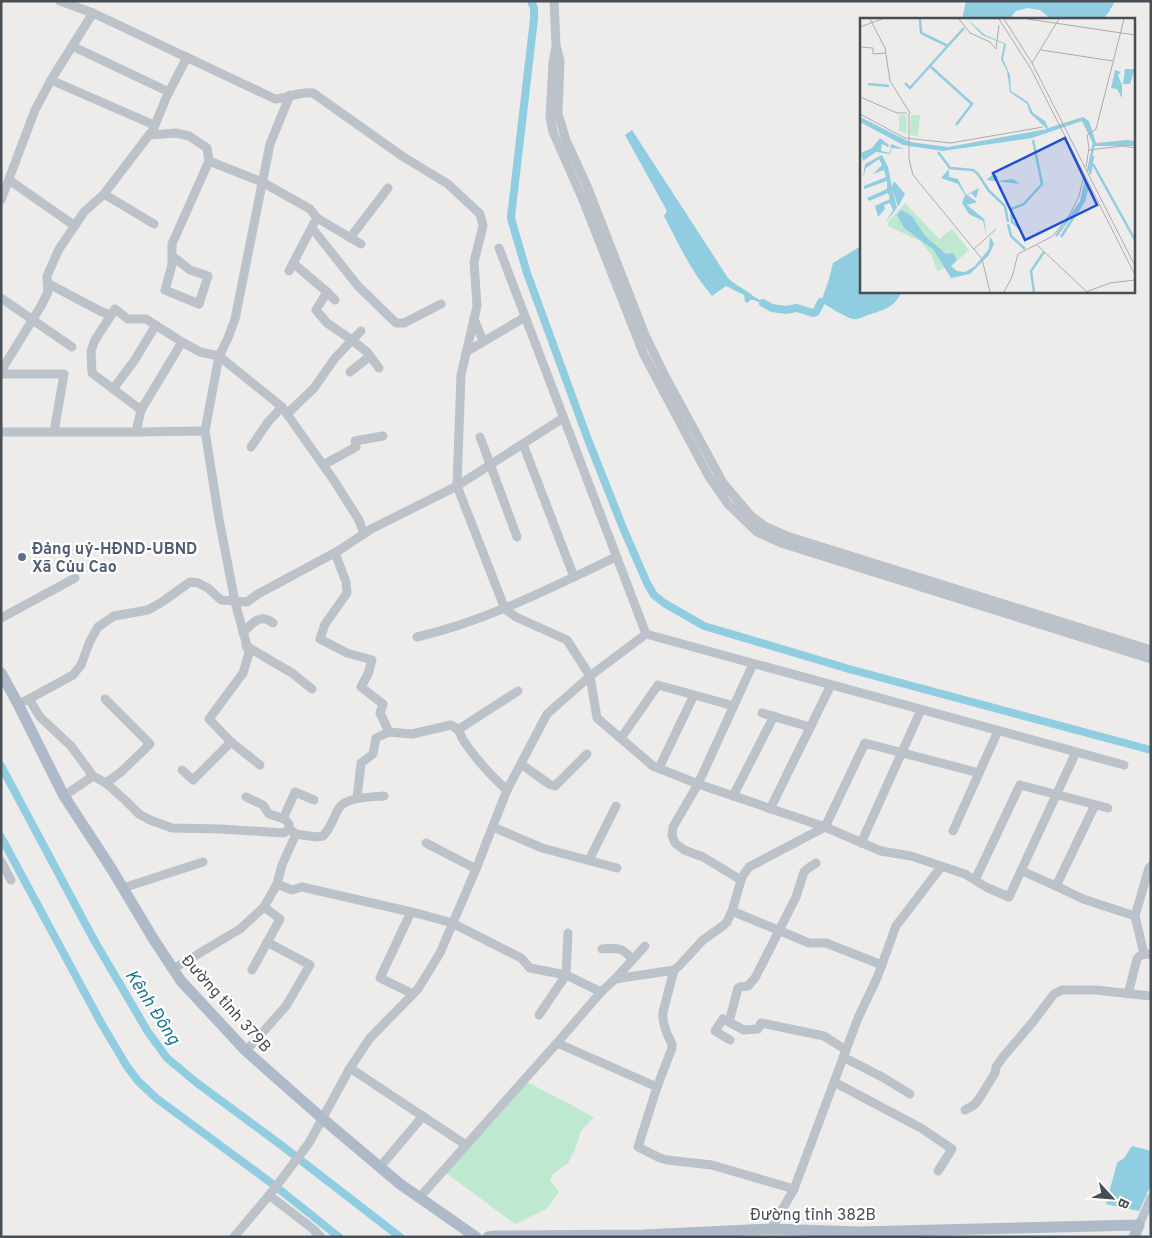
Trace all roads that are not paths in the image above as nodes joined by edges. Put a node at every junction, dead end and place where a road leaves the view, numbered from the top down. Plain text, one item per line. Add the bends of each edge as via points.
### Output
1 (60, 1) edge
2 (554, 1) edge
3 (93, 13) junction
4 (72, 46) junction
5 (187, 57) junction
6 (50, 80) junction
7 (169, 92) junction
8 (290, 96) junction
9 (154, 125) junction
10 (149, 135) junction
11 (209, 161) junction
12 (9, 180) junction
13 (262, 182) junction
14 (388, 188) dead end
15 (104, 194) junction
16 (1, 200) edge
17 (317, 218) junction
18 (154, 224) dead end
19 (74, 226) junction
20 (312, 228) junction
21 (350, 238) junction
22 (361, 244) dead end
23 (499, 248) dead end
24 (175, 258) dead end
25 (48, 283) junction
26 (327, 292) junction
27 (336, 300) dead end
28 (3, 303) edge
29 (442, 304) dead end
30 (111, 314) junction
31 (525, 317) junction
32 (33, 319) junction
33 (474, 319) junction
34 (156, 325) junction
35 (361, 331) dead end
36 (352, 340) junction
37 (483, 341) junction
38 (182, 342) junction
39 (72, 347) dead end
40 (466, 352) junction
41 (219, 356) junction
42 (370, 356) junction
43 (379, 368) dead end
44 (350, 372) dead end
45 (1, 373) edge
46 (113, 389) junction
47 (141, 410) junction
48 (284, 411) junction
49 (563, 418) junction
50 (205, 430) junction
51 (1, 432) edge
52 (54, 432) junction
53 (136, 432) junction
54 (383, 436) dead end
55 (480, 437) dead end
56 (523, 444) junction
57 (251, 447) dead end
58 (323, 465) junction
59 (490, 465) junction
60 (457, 486) junction
61 (364, 534) junction
62 (517, 537) dead end
63 (335, 553) junction
64 (616, 557) junction
65 (574, 577) junction
66 (75, 578) dead end
67 (235, 602) junction
68 (505, 609) junction
69 (1028, 616) junction
70 (1, 618) edge
71 (273, 623) dead end
72 (243, 632) junction
73 (646, 634) junction
74 (417, 637) dead end
75 (246, 646) junction
76 (1151, 650) edge
77 (1151, 659) edge
78 (753, 664) junction
79 (1, 673) edge
80 (590, 676) junction
81 (830, 685) junction
82 (312, 689) dead end
83 (518, 690) dead end
84 (694, 695) junction
85 (105, 699) dead end
86 (24, 701) junction
87 (734, 706) junction
88 (922, 710) junction
89 (762, 713) dead end
90 (774, 716) junction
91 (810, 727) junction
92 (459, 729) junction
93 (998, 731) junction
94 (389, 732) junction
95 (621, 738) junction
96 (231, 742) junction
97 (1076, 752) junction
98 (902, 753) junction
99 (587, 754) dead end
100 (521, 764) junction
101 (260, 765) dead end
102 (1124, 765) dead end
103 (659, 768) junction
104 (182, 770) dead end
105 (979, 773) junction
106 (93, 776) junction
107 (106, 784) junction
108 (698, 784) junction
109 (507, 790) junction
110 (1057, 794) junction
111 (64, 796) junction
112 (384, 796) dead end
113 (733, 796) junction
114 (246, 797) dead end
115 (357, 798) junction
116 (314, 800) dead end
117 (1095, 805) junction
118 (616, 806) dead end
119 (1108, 808) dead end
120 (770, 809) junction
121 (282, 819) junction
122 (493, 827) junction
123 (825, 828) junction
124 (292, 831) junction
125 (953, 831) dead end
126 (426, 843) dead end
127 (861, 843) junction
128 (590, 860) junction
129 (1, 861) edge
130 (203, 862) dead end
131 (816, 863) dead end
132 (1151, 866) edge
133 (941, 867) junction
134 (617, 868) dead end
135 (476, 869) junction
136 (1022, 871) junction
137 (11, 880) dead end
138 (741, 880) junction
139 (974, 880) junction
140 (276, 884) junction
141 (1056, 886) junction
142 (123, 888) junction
143 (264, 907) junction
144 (732, 911) junction
145 (411, 912) junction
146 (1135, 916) junction
147 (452, 923) junction
148 (779, 931) junction
149 (568, 933) dead end
150 (267, 942) junction
151 (645, 946) dead end
152 (602, 949) dead end
153 (1148, 954) edge
154 (632, 959) junction
155 (882, 965) junction
156 (173, 969) junction
157 (252, 970) dead end
158 (674, 970) junction
159 (566, 975) junction
160 (614, 979) junction
161 (601, 992) junction
162 (413, 994) junction
163 (1128, 994) junction
164 (1151, 996) edge
165 (539, 1015) dead end
166 (729, 1022) junction
167 (730, 1040) dead end
168 (558, 1043) junction
169 (246, 1051) junction
170 (844, 1053) junction
171 (350, 1068) junction
172 (834, 1082) junction
173 (657, 1087) junction
174 (910, 1094) dead end
175 (965, 1110) dead end
176 (423, 1116) junction
177 (323, 1120) junction
178 (466, 1145) junction
179 (380, 1167) junction
180 (938, 1171) dead end
181 (794, 1189) junction
182 (270, 1194) junction
183 (419, 1198) junction
184 (1151, 1198) edge
185 (1139, 1225) junction
186 (768, 1233) edge
187 (234, 1237) edge
188 (321, 1237) edge
189 (476, 1237) edge
190 (488, 1237) edge
191 (1134, 1237) edge

1 - 3 street
2 - 69 street via 556,45 550,117 554,132 598,225 644,355 664,384 709,477 728,504 757,532 781,543 806,546
3 - 4 street
3 - 5 street
4 - 6 street
4 - 7 street
5 - 7 street
5 - 8 street via 275,98
6 - 9 street
6 - 12 street
7 - 9 street
8 - 13 street via 270,144
8 - 33 street via 314,93 402,156 448,184 480,214 483,226 474,262 477,306
9 - 10 street
10 - 11 street via 176,133 189,136 207,148
10 - 15 street
11 - 13 street
11 - 24 street via 172,244 172,264 165,290 199,304 208,276 190,270
12 - 16 street
12 - 19 street
13 - 17 street via 310,209
13 - 41 street via 235,319
14 - 21 street
15 - 18 street
15 - 19 street
17 - 20 street
17 - 21 street
19 - 25 street via 59,249 47,276
20 - 26 street via 291,267
20 - 29 street via 358,286 396,323 404,323
21 - 22 street
23 - 31 street
25 - 30 street
25 - 32 street via 48,292
26 - 27 street
26 - 36 street via 316,310 327,323
28 - 32 street
30 - 34 street via 115,309 128,319 146,319
30 - 46 street via 91,351 92,373
31 - 37 street
31 - 49 street
32 - 39 street
32 - 45 street
33 - 37 street
33 - 40 street
34 - 38 street
34 - 46 street
35 - 36 street
36 - 42 street
36 - 48 street via 334,358 314,388
37 - 40 street
38 - 41 street via 200,352
38 - 47 street
40 - 60 street via 461,375
41 - 48 street
41 - 50 street
42 - 43 street
42 - 44 street
45 - 52 street via 64,374
46 - 47 street
47 - 53 street
48 - 57 street via 268,422
48 - 58 street
49 - 56 street
49 - 64 street
50 - 53 street
50 - 67 street
51 - 52 street
52 - 53 street
54 - 58 street via 355,441 356,447
55 - 59 street
56 - 59 street
56 - 65 street
58 - 61 street via 359,520
59 - 60 street
59 - 62 street
60 - 61 street
60 - 68 street
61 - 63 street
63 - 67 street via 247,602
63 - 94 street via 346,582 346,593 325,624 320,639 347,653 372,660 361,687 383,704 380,713
64 - 65 street
64 - 73 street
65 - 68 street
66 - 70 street
67 - 72 street
67 - 86 street via 221,600 208,588 190,582 148,610 114,616 98,627 73,675
68 - 74 street
68 - 80 street via 567,640
69 - 76 street
69 - 77 street
71 - 72 street via 264,618
72 - 75 street
73 - 78 street
73 - 80 street
75 - 82 street
75 - 96 street via 248,653 242,673 209,719
78 - 81 street
78 - 87 street
79 - 86 main road, Đường tỉnh 379B
80 - 95 street via 596,718
80 - 100 street via 547,714
81 - 88 street
81 - 91 street
83 - 92 street
84 - 87 street
84 - 95 street via 658,685
84 - 103 street
85 - 107 street via 150,744
86 - 106 street via 71,746
86 - 111 main road, Đường tỉnh 379B
87 - 108 street
88 - 93 street
88 - 98 street
89 - 90 street
90 - 91 street
90 - 113 street
91 - 120 street
92 - 94 street via 451,724 412,734
92 - 109 street via 463,741
93 - 97 street
93 - 105 street
94 - 115 street via 376,738 374,754 361,762
95 - 103 street
96 - 101 street
96 - 104 street via 193,780
97 - 102 street
97 - 110 street
98 - 105 street
98 - 123 street via 865,743
98 - 127 street
99 - 100 street via 555,786
100 - 109 street
103 - 108 street
105 - 125 street
106 - 107 street
106 - 111 street
107 - 124 street via 139,814 172,828
108 - 113 street
108 - 138 street via 673,827 672,835 684,850 703,857
109 - 122 street
110 - 117 street
110 - 136 street
110 - 139 street via 1020,784
111 - 142 main road, Đường tỉnh 379B
112 - 115 street
113 - 120 street
114 - 121 street via 263,805 269,814
115 - 124 street via 340,806 323,836
116 - 121 street via 295,792
117 - 119 street
117 - 141 street
118 - 128 street
120 - 123 street
121 - 124 street
122 - 128 street via 542,848
122 - 135 street
123 - 127 street
123 - 138 street via 750,867
124 - 140 street
126 - 135 street
127 - 133 street
128 - 134 street
129 - 137 street
130 - 142 street
131 - 148 street via 804,872
132 - 146 street
133 - 139 street
133 - 155 street via 896,926
135 - 147 street
136 - 139 street via 1009,897
136 - 141 street
138 - 144 street
140 - 143 street
140 - 145 street via 292,890 302,887
141 - 146 street via 1083,899
142 - 156 main road, Đường tỉnh 379B
143 - 150 street via 280,919
143 - 156 street via 240,929
144 - 148 street
144 - 158 street via 724,925 703,940
145 - 147 street
145 - 162 street via 380,978
146 - 153 street
147 - 159 street via 521,958 530,968
147 - 162 street via 440,953
148 - 155 street via 809,943 826,943
148 - 166 street via 751,984 738,988
149 - 159 street
150 - 157 street
150 - 169 street via 310,965 286,1006
151 - 154 street
152 - 154 street via 617,948
153 - 163 street via 1139,956 1135,963
154 - 160 street
155 - 170 street
156 - 169 main road, Đường tỉnh 379B
158 - 160 street
158 - 173 street via 662,1012 672,1048
159 - 161 street
159 - 165 street
160 - 161 street
161 - 168 street
162 - 171 street via 370,1038
163 - 164 street
163 - 175 street via 1096,990 1062,990 1054,994 1003,1057 979,1099
166 - 167 street via 722,1019 715,1031
166 - 170 street via 744,1030 758,1029 761,1023 824,1036
168 - 173 street
168 - 178 street
169 - 177 main road, Đường tỉnh 379B
170 - 172 street
170 - 174 street
171 - 176 street
171 - 177 street
172 - 180 street via 921,1128 952,1149
172 - 181 street
173 - 181 street via 638,1147 667,1160 712,1166
176 - 178 street
176 - 179 street
177 - 179 main road, Đường tỉnh 379B
177 - 182 street
178 - 183 street
179 - 183 main road, Đường tỉnh 379B
181 - 186 street
182 - 187 street
182 - 188 street
183 - 189 main road, Đường tỉnh 379B
184 - 185 street
185 - 186 main road, Đường tỉnh 382B
185 - 191 main road
186 - 190 main road, Đường tỉnh 382B

